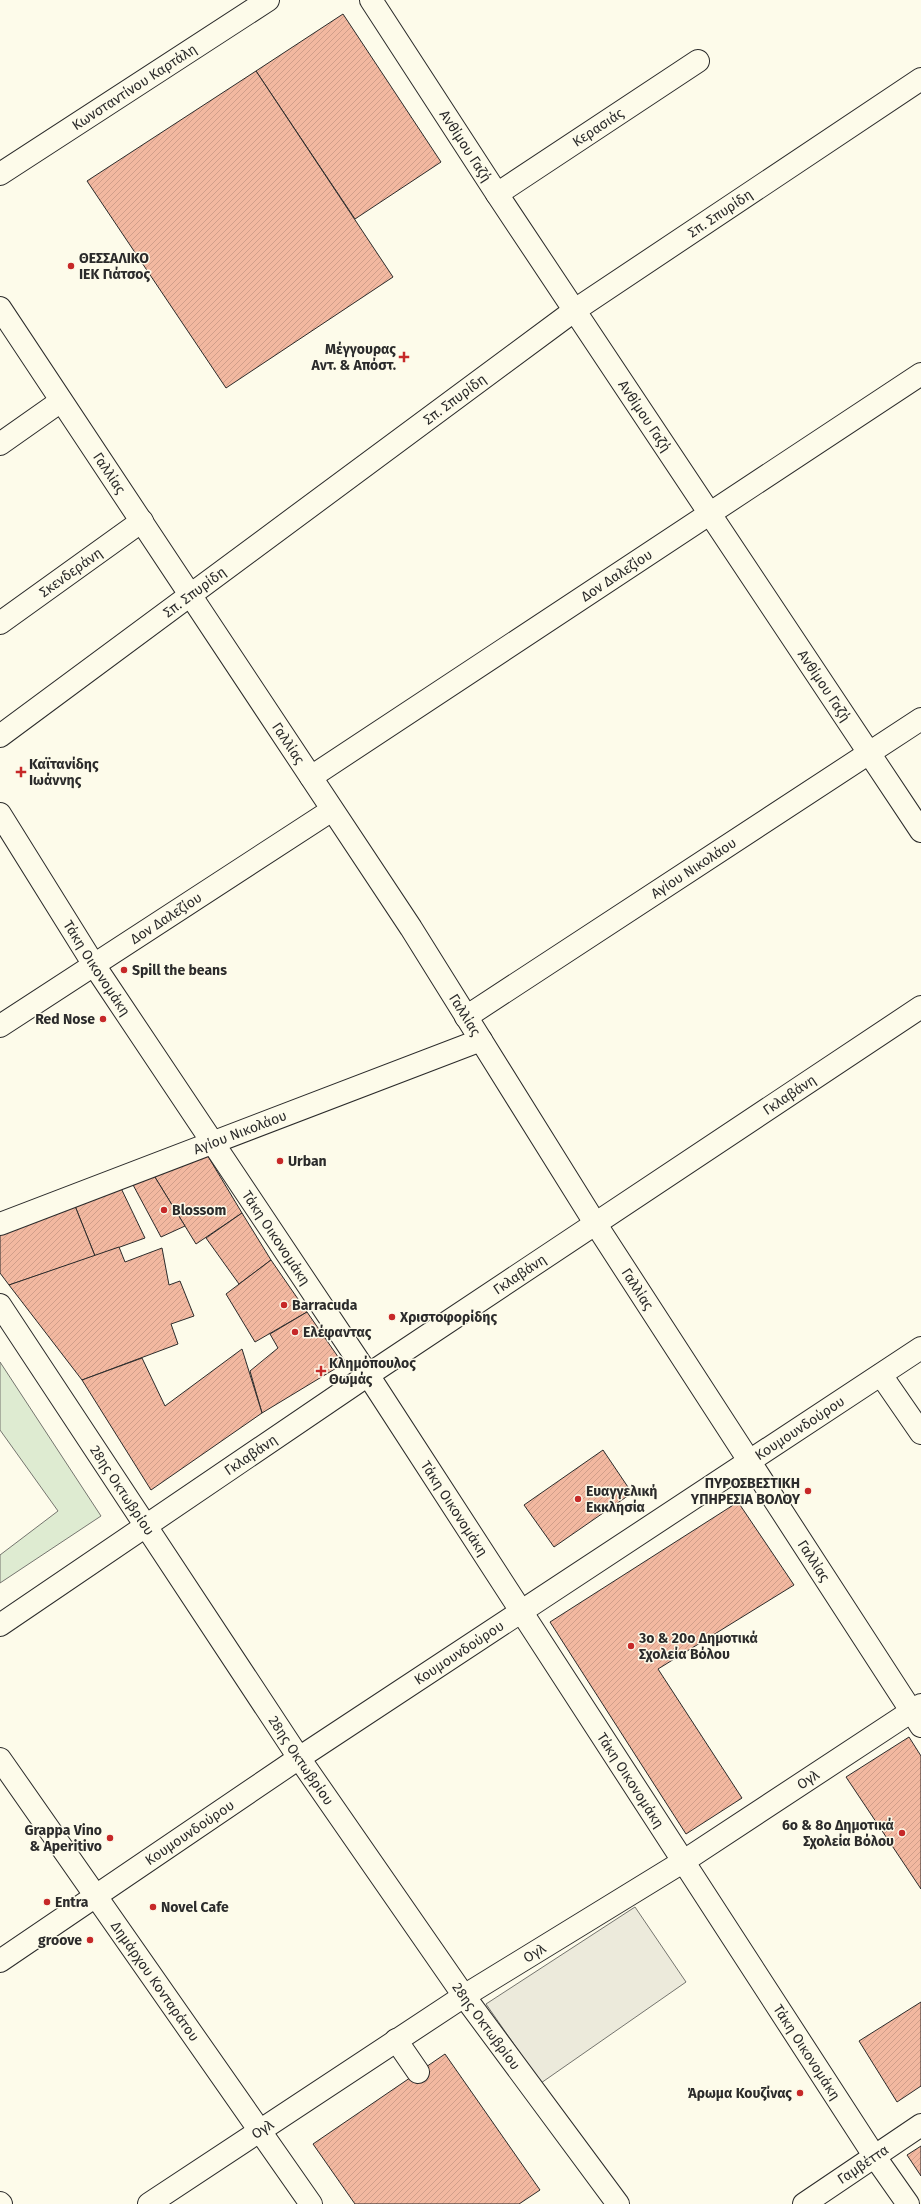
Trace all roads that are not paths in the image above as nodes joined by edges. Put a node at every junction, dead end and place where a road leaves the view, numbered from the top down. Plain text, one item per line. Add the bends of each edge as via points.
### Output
1 (268, 0) edge
2 (371, 0) edge
3 (698, 61) dead end
4 (921, 79) edge
5 (0, 174) edge
6 (497, 194) junction
7 (0, 308) edge
8 (574, 310) junction
9 (921, 374) edge
10 (61, 401) junction
11 (0, 444) edge
12 (710, 513) junction
13 (142, 521) junction
14 (191, 594) junction
15 (0, 623) edge
16 (921, 718) edge
17 (0, 736) edge
18 (870, 753) junction
19 (311, 777) junction
20 (332, 810) junction
21 (0, 814) edge
22 (921, 831) edge
23 (94, 965) junction
24 (921, 1007) edge
25 (466, 1017) junction
26 (0, 1026) edge
27 (481, 1040) junction
28 (211, 1143) junction
29 (595, 1223) junction
30 (0, 1224) edge
31 (0, 1305) edge
32 (921, 1348) edge
33 (368, 1375) junction
34 (881, 1375) junction
35 (921, 1433) edge
36 (750, 1461) junction
37 (144, 1526) junction
38 (522, 1611) junction
39 (0, 1625) edge
40 (918, 1714) edge
41 (299, 1758) junction
42 (0, 1759) edge
43 (684, 1861) junction
44 (96, 1896) junction
45 (0, 1961) edge
46 (464, 1996) junction
47 (396, 2040) junction
48 (418, 2072) dead end
49 (921, 2125) edge
50 (259, 2130) junction
51 (875, 2157) junction
52 (148, 2204) edge
53 (311, 2204) edge
54 (618, 2204) edge
55 (804, 2204) edge
56 (908, 2204) edge

1 - 5 street, Κωνσταντίνου Καρτάλη
2 - 6 street, Ανθίμου Γαζή
3 - 6 street, Κερασιάς
4 - 8 street, Σπ. Σπυρίδη
6 - 8 street, Ανθίμου Γαζή
7 - 10 street, Γαλλίας
8 - 12 street, Ανθίμου Γαζή
8 - 14 street, Σπ. Σπυρίδη
9 - 12 street, Δον Δαλεζίου
10 - 11 street
10 - 13 street, Γαλλίας
12 - 18 street, Ανθίμου Γαζή
12 - 19 street, Δον Δαλεζίου
13 - 14 street, Γαλλίας
13 - 15 street, Σκενδεράνη
14 - 17 street, Σπ. Σπυρίδη
14 - 19 street, Γαλλίας
16 - 18 street, Αγίου Νικολάου
18 - 22 street, Ανθίμου Γαζή
18 - 25 street, Αγίου Νικολάου
19 - 20 street, Γαλλίας
20 - 23 street, Δον Δαλεζίου
20 - 25 street, Γαλλίας via 411,928
21 - 23 street, Τάκη Οικονομάκη
23 - 26 street, Δον Δαλεζίου
23 - 28 street, Τάκη Οικονομάκη
24 - 29 street, Γκλαβάνη
25 - 27 street, Γαλλίας
27 - 28 street, Αγίου Νικολάου
27 - 29 street, Γαλλίας
28 - 30 street, Αγίου Νικολάου
28 - 33 street, Τάκη Οικονομάκη
29 - 33 street, Γκλαβάνη
29 - 36 street, Γαλλίας
31 - 37 street, 28ης Οκτωβρίου
32 - 34 street, Κουμουνδούρου
33 - 37 street, Γκλαβάνη
33 - 38 street, Τάκη Οικονομάκη
34 - 35 street
34 - 36 street, Κουμουνδούρου
36 - 38 street, Κουμουνδούρου
36 - 40 street, Γαλλίας
37 - 39 street, Γκλαβάνη
37 - 41 street, 28ης Οκτωβρίου
38 - 41 street, Κουμουνδούρου
38 - 43 street, Τάκη Οικονομάκη
40 - 43 street, Ογλ
41 - 44 street, Κουμουνδούρου
41 - 46 street, 28ης Οκτωβρίου
42 - 44 street, Δημάρχου Κονταράτου
43 - 46 street, Ογλ
43 - 51 street, Τάκη Οικονομάκη
44 - 45 street, Κουμουνδούρου
44 - 50 street, Δημάρχου Κονταράτου
46 - 47 street, Ογλ
46 - 54 street, 28ης Οκτωβρίου
47 - 48 street
47 - 50 street, Ογλ
49 - 51 street, Γαμβέττα
50 - 52 street, Ογλ
50 - 53 street, Δημάρχου Κονταράτου
51 - 55 street, Γαμβέττα
51 - 56 street, Τάκη Οικονομάκη

